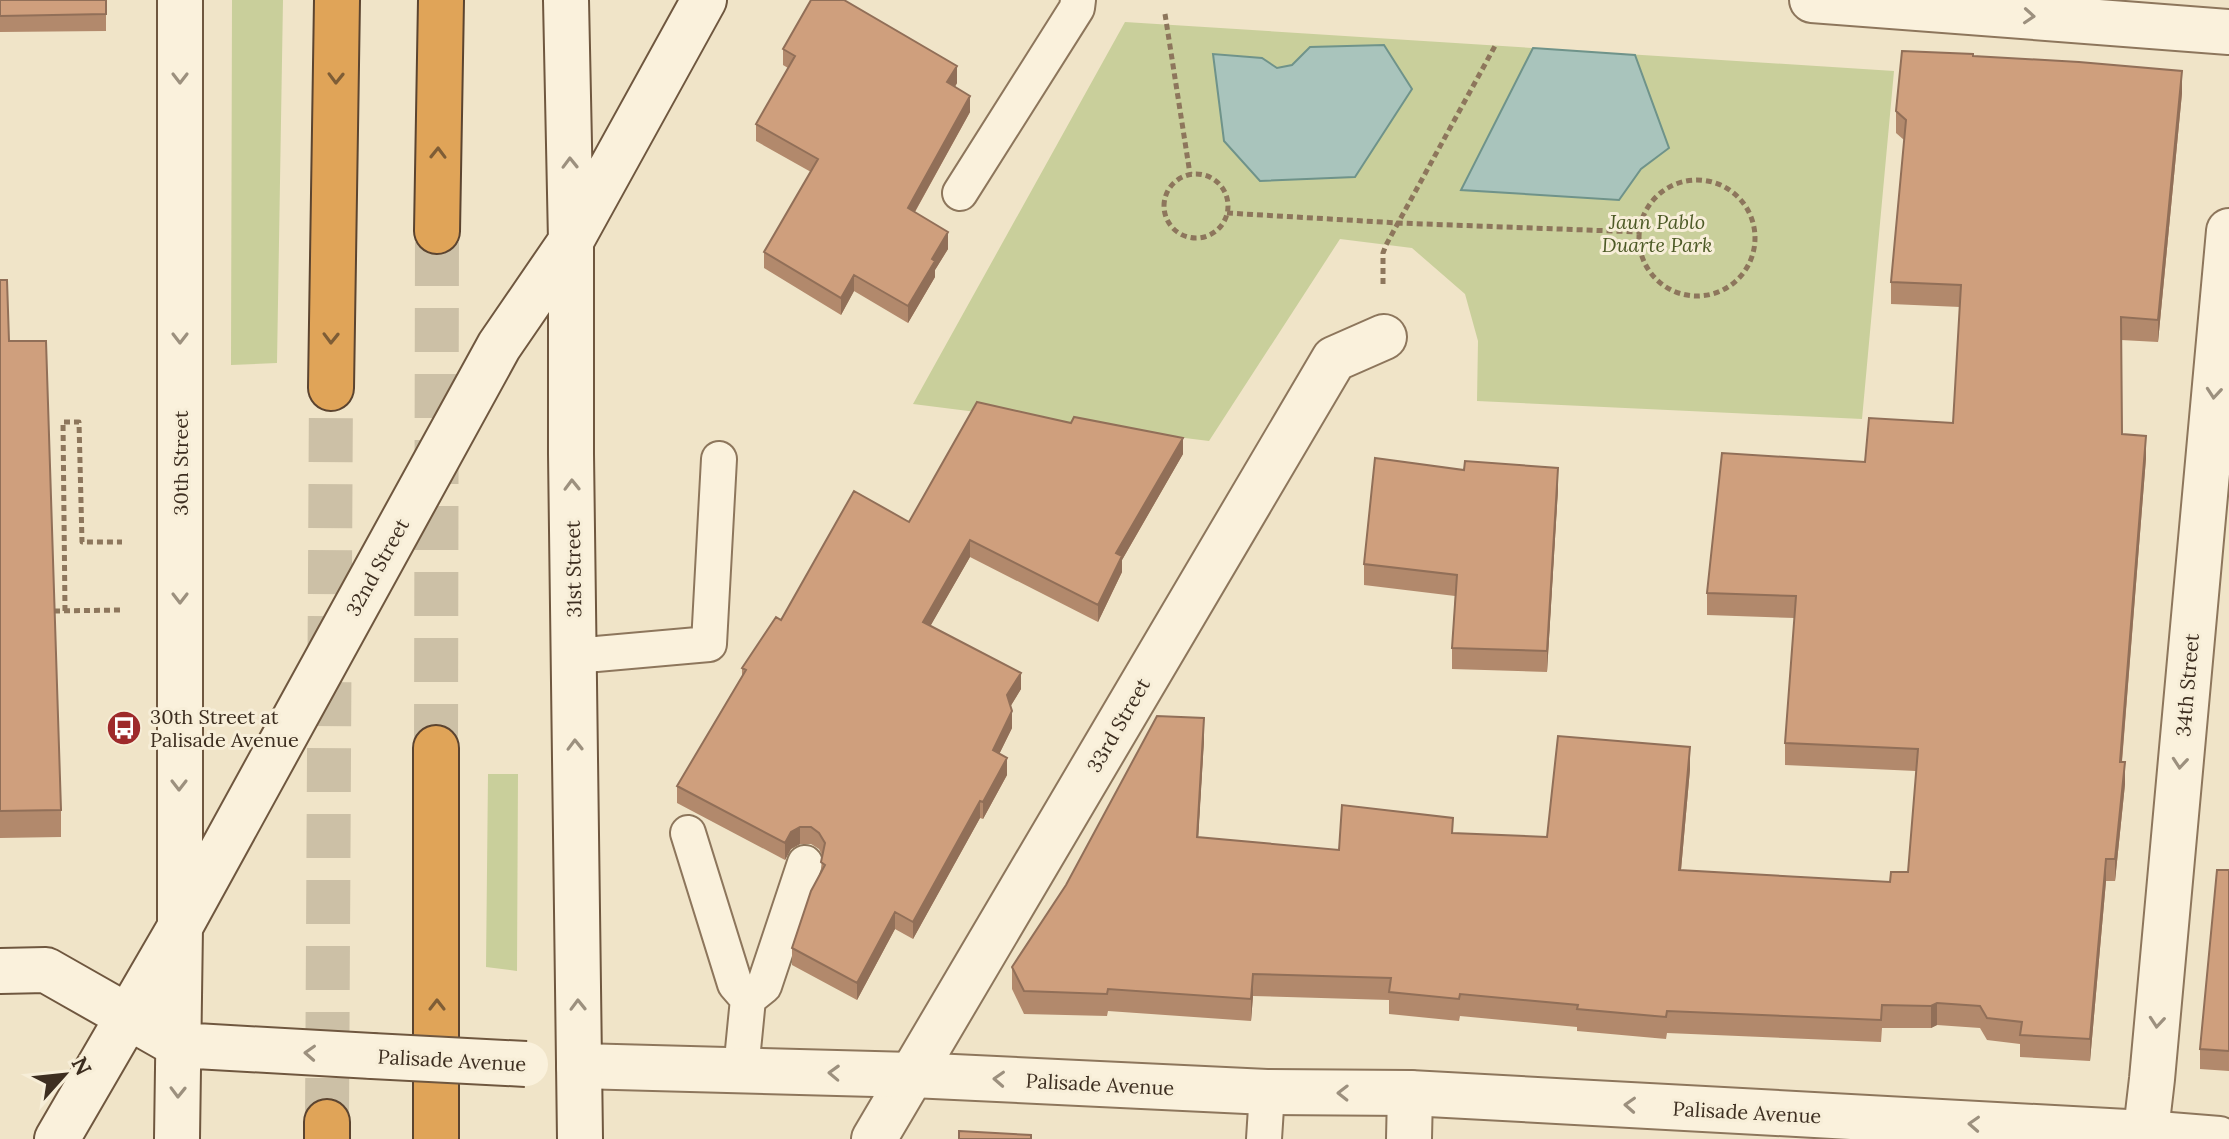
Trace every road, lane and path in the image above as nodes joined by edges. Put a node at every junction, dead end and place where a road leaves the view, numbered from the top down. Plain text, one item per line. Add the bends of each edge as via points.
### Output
1 (180, 0) edge
2 (337, 0) edge
3 (441, 0) edge
4 (566, 0) edge
5 (704, 0) edge
6 (1078, 0) edge
7 (1812, 0) edge
8 (1165, 14) dead end
9 (2229, 32) edge
10 (1495, 46) dead end
11 (1190, 174) junction
12 (960, 193) dead end
13 (1227, 213) junction
14 (1398, 223) junction
15 (437, 231) tunnel mouth
16 (2229, 231) edge
17 (1640, 232) junction
18 (571, 241) junction
19 (1384, 337) joint
20 (331, 388) tunnel mouth
21 (719, 459) dead end
22 (122, 542) dead end
23 (122, 610) dead end
24 (54, 611) edge
25 (65, 611) junction
26 (574, 656) junction
27 (436, 748) tunnel mouth
28 (688, 833) dead end
29 (805, 863) dead end
30 (180, 927) junction
31 (0, 971) edge
32 (748, 999) junction
33 (129, 1015) junction
34 (178, 1045) junction
35 (579, 1066) junction
36 (741, 1070) junction
37 (912, 1075) junction
38 (1267, 1092) junction
39 (1410, 1093) junction
40 (2145, 1136) edge
41 (57, 1139) edge
42 (177, 1139) edge
43 (436, 1139) edge
44 (580, 1139) edge
45 (874, 1139) edge
46 (1264, 1139) edge
47 (1409, 1139) edge
48 (2219, 1139) edge

1 -> 30 main road, 30th Street
2 -> 20 highway
15 -> 3 highway
18 -> 4 main road, 31st Street
5 - 18 main road, 32nd Street
6 - 12 lane
7 -> 9 main road
8 - 11 path
10 - 14 path
11 - 13 path via 1202,174 1220,185
11 - 13 path via 1175,181 1165,195 1163,206 1174,230 1191,238 1209,235
13 - 14 path
14 - 17 path
14 - 19 path via 1383,253
16 -> 40 main road, 34th Street
17 - 17 path via 1654,198 1687,180 1707,180 1740,197 1755,232 1754,252 1734,284 1716,293 1677,293 1648,269 1640,251
26 -> 18 main road, 31st Street
18 - 30 main road, 32nd Street via 499,346
19 - 37 main road, 33rd Street via 1334,359
21 - 26 lane via 709,644
22 - 25 path via 82,542 79,422 63,422
23 - 25 path
24 - 25 path
35 -> 26 main road, 31st Street
43 -> 27 highway
28 - 32 lane via 735,984
29 - 32 lane via 764,986
30 - 33 main road, 32nd Street
30 - 34 main road, 30th Street
31 - 33 main road, Palisade Avenue via 46,970
32 - 36 lane
33 - 34 main road, Palisade Avenue
33 - 41 main road, 32nd Street
35 -> 34 main road, Palisade Avenue, bridge
34 -> 42 main road, 30th Street
35 - 36 main road, Palisade Avenue
35 - 44 main road, 31st Street
37 -> 36 main road, Palisade Avenue
38 -> 37 main road, Palisade Avenue
37 - 45 main road, 33rd Street
39 -> 38 main road, Palisade Avenue
38 - 46 lane
40 -> 39 main road, Palisade Avenue
39 - 47 main road
40 - 48 main road, Palisade Avenue

